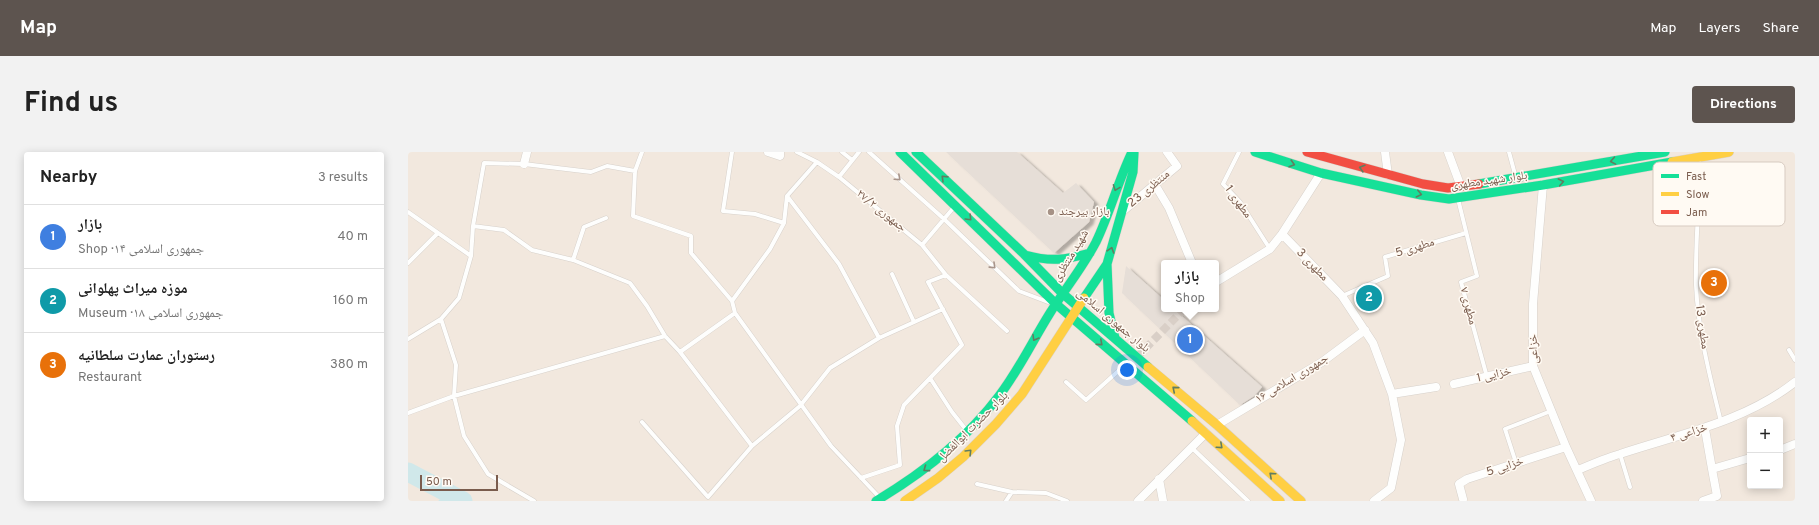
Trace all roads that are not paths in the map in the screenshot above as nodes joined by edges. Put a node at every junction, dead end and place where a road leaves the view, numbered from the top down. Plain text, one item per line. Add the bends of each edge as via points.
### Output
1 (527, 152) edge
2 (642, 152) edge
3 (732, 152) edge
4 (768, 152) edge
5 (797, 152) edge
6 (842, 152) edge
7 (859, 152) edge
8 (869, 152) edge
9 (900, 152) edge
10 (916, 152) edge
11 (1133, 152) edge
12 (1167, 152) edge
13 (1239, 152) edge
14 (1255, 152) edge
15 (1307, 152) edge
16 (1385, 152) edge
17 (1448, 152) edge
18 (1509, 152) edge
19 (1665, 152) edge
20 (1729, 152) edge
21 (780, 154) edge
22 (1699, 157) junction
23 (852, 160) junction
24 (817, 162) junction
25 (1671, 162) edge
26 (1699, 162) edge
27 (524, 164) junction
28 (1653, 165) edge
29 (635, 171) junction
30 (1321, 173) junction
31 (1388, 175) junction
32 (840, 177) junction
33 (1516, 178) junction
34 (1154, 183) junction
35 (1543, 185) junction
36 (1461, 187) junction
37 (787, 196) junction
38 (1458, 198) junction
39 (956, 205) junction
40 (408, 212) edge
41 (1122, 212) junction
42 (606, 218) dead end
43 (944, 219) junction
44 (784, 223) junction
45 (473, 226) junction
46 (1699, 226) edge
47 (1466, 233) junction
48 (438, 234) junction
49 (1282, 234) junction
50 (922, 245) junction
51 (1270, 249) junction
52 (1090, 253) junction
53 (1024, 254) junction
54 (471, 256) junction
55 (573, 260) junction
56 (1191, 260) edge
57 (408, 263) edge
58 (1107, 264) junction
59 (892, 274) dead end
60 (946, 275) junction
61 (1219, 280) edge
62 (1062, 294) junction
63 (1342, 296) junction
64 (732, 301) junction
65 (1056, 304) junction
66 (1078, 307) junction
67 (943, 309) junction
68 (735, 314) junction
69 (1071, 317) junction
70 (441, 319) junction
71 (914, 322) junction
72 (1365, 330) junction
73 (1007, 331) dead end
74 (408, 332) edge
75 (665, 336) junction
76 (410, 338) edge
77 (879, 338) junction
78 (1115, 338) junction
79 (1789, 350) dead end
80 (680, 352) junction
81 (1795, 360) edge
82 (1125, 365) junction
83 (1533, 366) junction
84 (1487, 377) junction
85 (930, 378) junction
86 (1066, 382) dead end
87 (1795, 382) edge
88 (1454, 384) dead end
89 (1436, 387) dead end
90 (1392, 394) junction
91 (454, 396) junction
92 (800, 406) junction
93 (1551, 411) junction
94 (408, 413) edge
95 (642, 422) dead end
96 (1722, 422) junction
97 (1217, 425) junction
98 (1704, 429) junction
99 (967, 432) junction
100 (1206, 433) junction
101 (1795, 444) edge
102 (752, 446) junction
103 (1191, 447) junction
104 (1566, 447) junction
105 (1783, 449) edge
106 (1620, 454) junction
107 (1747, 459) edge
108 (1516, 463) junction
109 (1712, 468) junction
110 (1578, 470) junction
111 (861, 478) junction
112 (1159, 478) junction
113 (977, 484) dead end
114 (1630, 487) dead end
115 (1012, 492) junction
116 (1463, 499) dead end
117 (878, 500) edge
118 (534, 501) edge
119 (905, 501) edge
120 (1006, 501) edge
121 (1067, 501) edge
122 (1138, 501) edge
123 (1163, 501) edge
124 (1248, 501) edge
125 (1280, 501) edge
126 (1301, 501) edge
127 (1374, 501) edge
128 (1592, 501) edge
129 (1703, 501) edge

1 - 27 street
2 - 29 lane
3 - 44 lane via 723,211 755,214
4 - 21 street
5 - 24 lane, جمهوری ۲۷/۲
6 - 23 lane
7 - 23 lane
8 -> 43 lane
9 - 39 main road, بلوار جمهوری اسلامی
53 -> 10 main road, بلوار جمهوری اسلامی
11 - 41 main road, شهید منتظری via 1133,172
11 -> 52 main road, شهید منتظری
12 - 34 street, منتظری 23 via 1177,166
13 - 51 lane, مطهری 1 via 1223,184 1240,202
14 -> 30 main road, بلوار شهید مطهری
31 -> 15 main road, بلوار شهید مطهری
16 - 31 street
17 - 36 street
18 - 33 lane
19 -> 33 main road, بلوار شهید مطهری
20 - 22 main road, بلوار شهید مطهری
25 -> 22 main road, بلوار شهید مطهری
22 - 26 lane, مطهری 13
23 - 32 lane
24 - 32 lane, جمهوری ۲۷/۲
24 - 37 lane
27 - 29 lane via 591,172 607,166
27 - 45 lane via 484,163
35 -> 28 main road, بلوار شهید مطهری
29 - 64 lane via 634,216 691,236 691,253
30 -> 38 main road, بلوار شهید مطهری via 1421,195
30 - 49 street
31 - 36 main road, بلوار شهید مطهری via 1423,184 1448,188
32 - 50 lane, جمهوری ۲۷/۲
33 - 36 main road, بلوار شهید مطهری
34 - 41 street, منتظری 23
34 - 56 street via 1169,208
35 - 38 main road, بلوار شهید مطهری
35 - 83 street, خزاعی via 1533,304
37 - 44 lane
37 - 77 lane via 839,264
38 - 47 lane, مطهری ۷
39 - 43 lane
39 -> 65 main road, بلوار جمهوری اسلامی
40 - 48 lane
58 -> 41 main road, شهید منتظری
42 - 55 lane via 584,227
43 - 50 lane
43 -> 65 lane via 1019,291
44 - 64 lane via 770,249
45 - 54 lane
45 - 55 lane via 504,230 532,250
46 - 96 lane, مطهری 13 via 1696,284 1701,332
47 - 63 lane, مطهری 5 via 1385,257 1388,276
47 - 84 lane, مطهری ۷ via 1477,276 1461,282
48 - 54 lane
48 - 57 lane
49 - 51 street
49 - 63 street, مطهری 3
50 - 60 lane, جمهوری ۲۷/۲
51 - 61 street
52 - 53 main road via 1060,262 1045,261
52 - 62 main road, شهید منتظری
53 - 62 main road, بلوار جمهوری اسلامی
54 - 70 lane via 459,298
55 - 75 lane via 630,284
58 - 66 main road, شهید منتظری
58 - 78 main road via 1109,313
59 - 71 lane
60 - 67 lane via 928,282
60 - 73 lane, جمهوری ۲۷/۲
62 - 65 main road, شهید منتظری
62 - 66 main road, بلوار جمهوری اسلامی
63 - 72 street, مطهری 3
64 - 68 lane
65 - 69 main road, بلوار جمهوری اسلامی
65 -> 99 main road, بلوار حضرت ابوالفضل via 1013,377
66 - 69 main road, شهید منتظری
66 - 78 main road, بلوار جمهوری اسلامی
67 - 71 lane
67 - 85 lane via 962,345
68 - 80 lane
68 - 92 lane
69 -> 82 main road, بلوار جمهوری اسلامی
119 -> 69 main road, بلوار حضرت ابوالفضل via 956,463 996,424 1022,394
70 - 76 lane
70 - 91 lane via 456,365
71 - 77 lane
72 - 90 street, مطهری 3 via 1373,343
72 - 97 street, جمهوری اسلامی ۱۶ via 1322,362
74 - 76 lane
75 - 80 lane
75 - 91 lane
77 - 92 lane via 830,368
97 -> 78 main road, بلوار جمهوری اسلامی
79 - 81 lane
80 - 102 lane
82 - 86 lane via 1086,400
82 - 100 main road, بلوار جمهوری اسلامی
83 - 84 street, خزایی 1
83 - 93 street, خزاعی
84 - 88 street, خزایی 1
85 - 99 lane
85 - 111 lane via 904,405 896,426 900,466
87 - 96 street, خزاعی ۴ via 1762,403
89 - 90 street
90 - 127 street, مطهری 3 via 1401,440 1391,488
91 - 94 lane
91 - 118 lane via 464,436 488,474
92 - 102 lane
92 - 111 lane via 831,446
93 - 104 street, خزاعی
93 - 108 lane via 1505,429
95 - 102 lane via 708,497
96 - 98 street, خزاعی ۴
126 -> 97 main road, بلوار جمهوری اسلامی
98 - 106 street, خزاعی ۴
98 - 109 street
99 -> 117 main road, بلوار حضرت ابوالفضل via 930,466
100 - 103 street
100 -> 125 main road, بلوار جمهوری اسلامی
101 - 105 street
103 - 112 street
103 - 124 lane
104 - 108 street, خزایی 5
104 - 110 street, خزاعی
106 - 110 street, خزاعی ۴
106 - 114 lane
107 - 109 street
108 - 116 street, خزایی 5 via 1459,484
109 - 129 street via 1717,496
110 - 128 street, خزاعی
111 - 117 lane
112 - 122 street
112 - 123 street
113 - 115 lane
115 - 120 lane
115 - 121 lane via 1046,493

